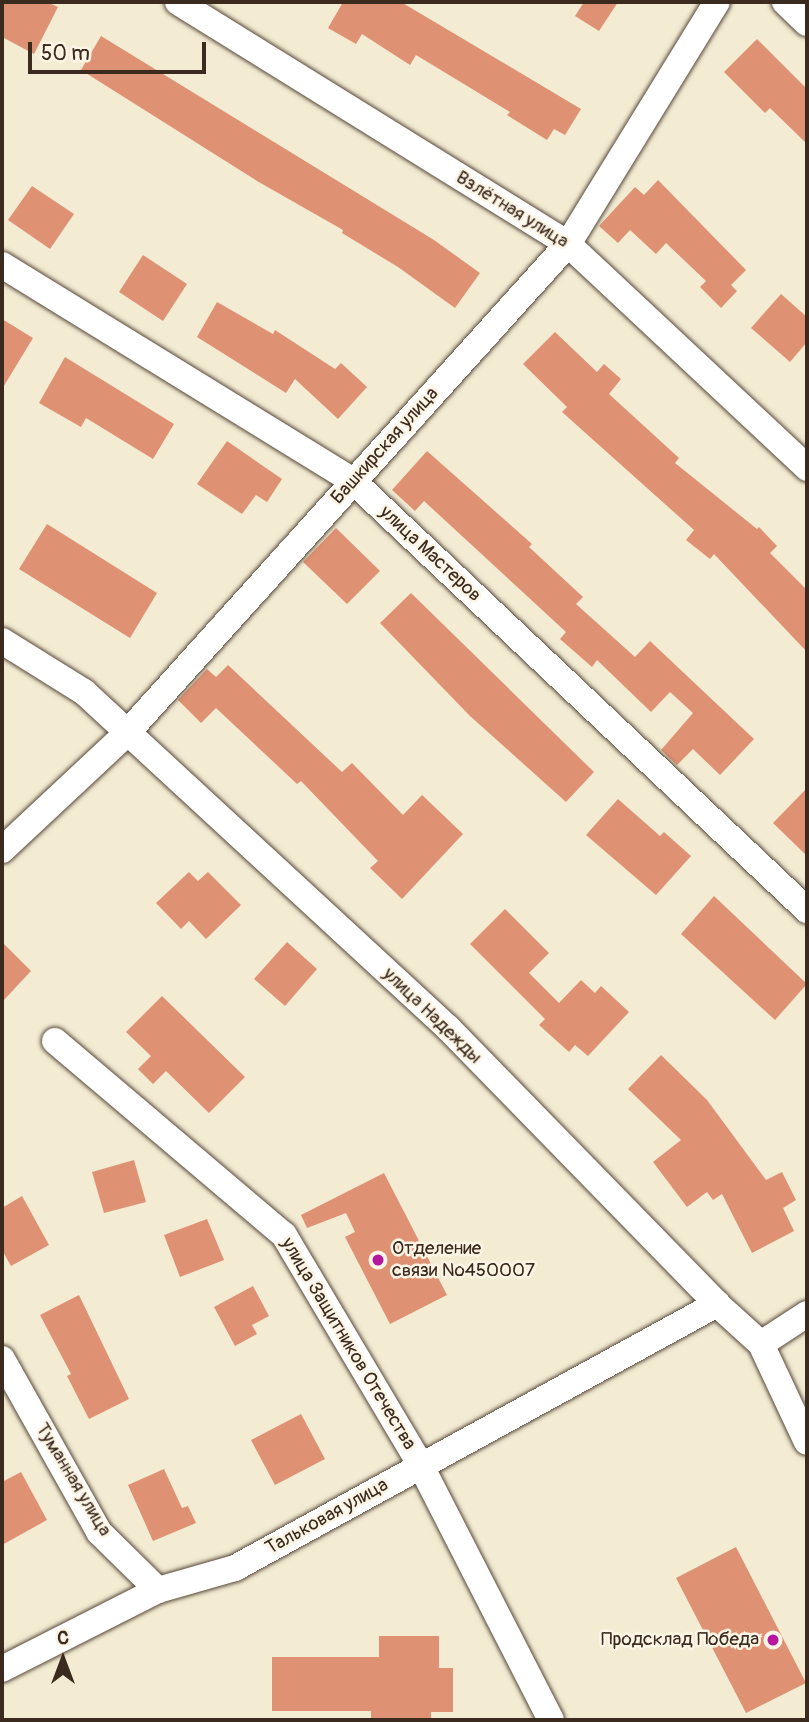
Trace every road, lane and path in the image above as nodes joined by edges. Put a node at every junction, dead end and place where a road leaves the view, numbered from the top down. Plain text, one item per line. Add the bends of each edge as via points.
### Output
1 (178, 2) edge
2 (718, 2) edge
3 (785, 2) edge
4 (807, 23) edge
5 (568, 244) junction
6 (2, 265) edge
7 (807, 468) edge
8 (353, 481) junction
9 (2, 641) edge
10 (127, 733) junction
11 (2, 850) edge
12 (807, 910) edge
13 (55, 1041) dead end
14 (717, 1304) junction
15 (807, 1314) edge
16 (761, 1344) junction
17 (2, 1359) edge
18 (807, 1442) edge
19 (421, 1466) junction
20 (158, 1590) junction
21 (2, 1669) edge
22 (551, 1720) edge

1 - 5 street, Взлётная улица
2 - 5 street, Башкирская улица
3 - 4 street
5 - 7 street, Взлётная улица
5 - 8 street, Башкирская улица
6 - 8 street, улица Мастеров
8 - 10 street, Башкирская улица
8 - 12 street, улица Мастеров
9 - 10 street, улица Надежды via 84,692
10 - 11 street, Башкирская улица
10 - 14 street, улица Надежды via 448,1028
13 - 19 street, улица Защитников Отечества via 284,1235
14 - 16 street, улица Надежды
14 - 19 street, Тальковая улица
15 - 16 street
16 - 18 street, улица Надежды
17 - 20 street, Туманная улица via 99,1532
19 - 20 street, Тальковая улица via 235,1568
19 - 22 street, улица Защитников Отечества
20 - 21 street, Тальковая улица

